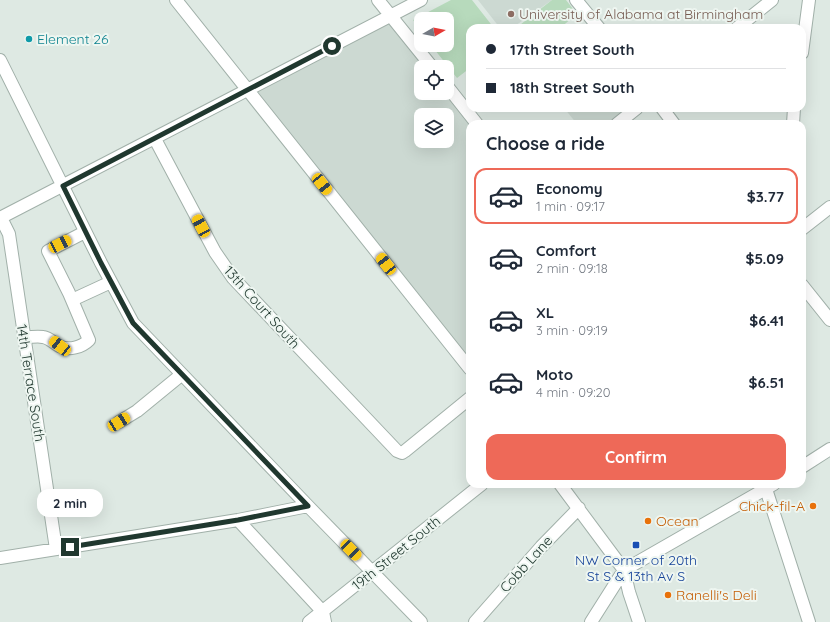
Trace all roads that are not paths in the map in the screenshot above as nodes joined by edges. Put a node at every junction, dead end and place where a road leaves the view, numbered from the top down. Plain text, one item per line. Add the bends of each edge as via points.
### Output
1 (176, 0) edge
2 (378, 0) edge
3 (421, 0) edge
4 (576, 0) edge
5 (772, 0) edge
6 (809, 0) edge
7 (391, 16) junction
8 (595, 24) edge
9 (742, 24) edge
10 (806, 24) edge
11 (0, 60) edge
12 (426, 60) edge
13 (247, 90) junction
14 (454, 95) edge
15 (466, 110) edge
16 (468, 112) edge
17 (632, 112) edge
18 (474, 120) edge
19 (622, 120) edge
20 (155, 139) junction
21 (63, 186) junction
22 (830, 206) edge
23 (1, 218) edge
24 (808, 219) edge
25 (85, 232) junction
26 (111, 282) junction
27 (806, 290) edge
28 (72, 300) junction
29 (830, 320) edge
30 (24, 338) junction
31 (466, 365) edge
32 (181, 375) junction
33 (466, 401) edge
34 (119, 422) dead end
35 (830, 450) edge
36 (806, 465) edge
37 (477, 488) edge
38 (563, 488) edge
39 (765, 488) edge
40 (769, 488) edge
41 (308, 506) junction
42 (579, 508) junction
43 (238, 520) junction
44 (56, 549) junction
45 (0, 558) edge
46 (624, 570) junction
47 (373, 572) junction
48 (324, 617) edge
49 (309, 622) edge
50 (421, 622) edge
51 (475, 622) edge
52 (591, 622) edge
53 (639, 622) edge
54 (809, 622) edge

1 - 13 street
2 - 7 street
3 - 7 street
4 - 8 street
5 - 9 street
6 - 10 street
7 - 12 street
7 - 13 street
11 - 21 street
13 - 20 street
13 - 31 street
14 - 15 street
16 - 18 street
17 - 19 street
20 - 21 street
20 - 33 street, 13th Court South via 215,252 233,278 397,451 405,451
21 - 23 street
21 - 25 street
22 - 24 street
23 - 30 street, 14th Terrace South via 9,234
25 - 26 street
25 - 28 street via 48,251
26 - 28 street
26 - 32 street via 133,323
27 - 29 street
28 - 30 street via 89,340 86,343 68,348 42,336
30 - 44 street, 14th Terrace South
32 - 34 street via 137,411
32 - 41 street
35 - 36 street
37 - 47 street, 19th Street South
38 - 42 street
39 - 46 street
40 - 54 street
41 - 43 street
41 - 47 street
42 - 46 street
42 - 51 street, Cobb Lane
43 - 44 street
43 - 48 street
44 - 45 street
46 - 52 street
46 - 53 street
47 - 48 street, 19th Street South
47 - 50 street
48 - 49 street, 19th Street South

